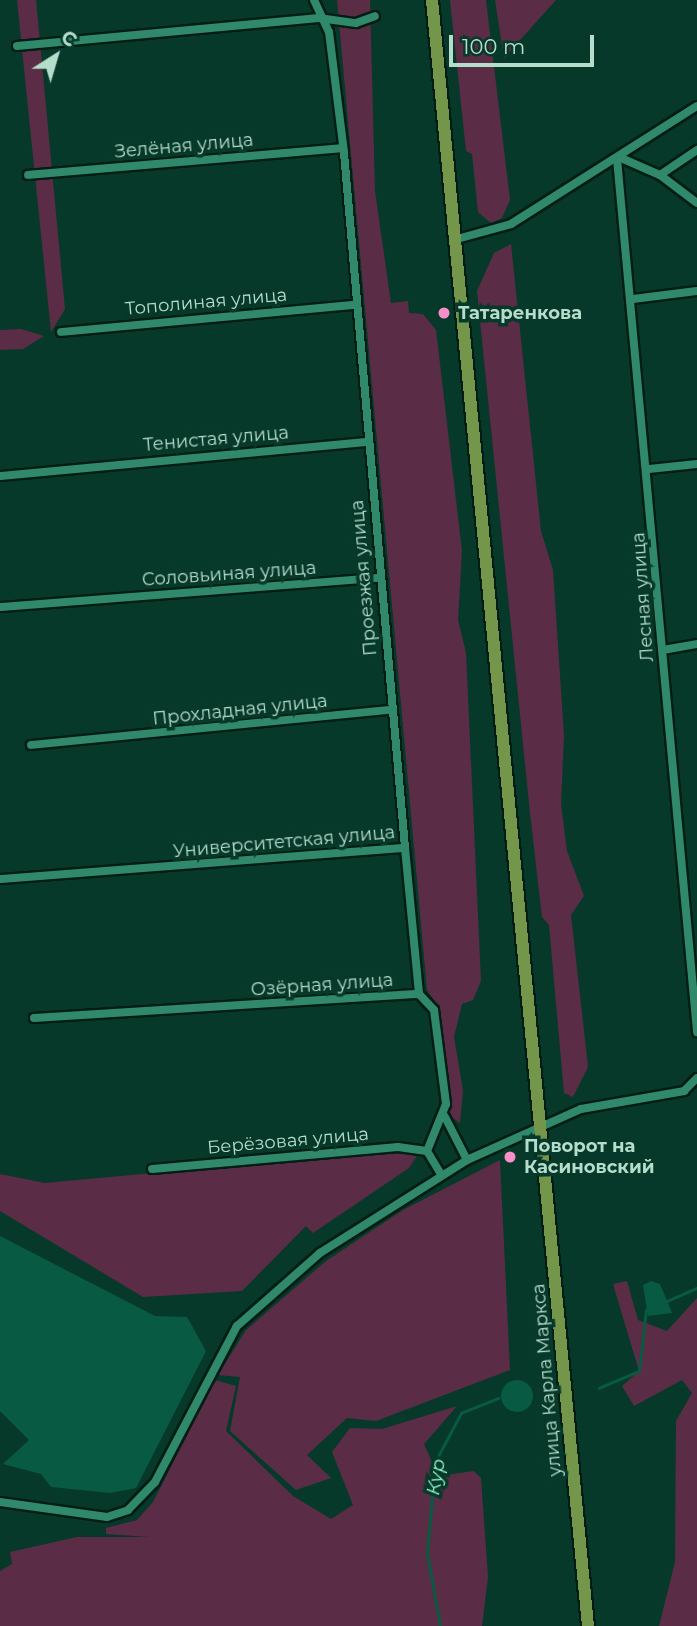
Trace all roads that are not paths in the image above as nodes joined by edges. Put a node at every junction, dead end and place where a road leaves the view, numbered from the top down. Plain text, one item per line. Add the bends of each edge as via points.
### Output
1 (314, 0) edge
2 (432, 0) edge
3 (375, 16) dead end
4 (319, 18) junction
5 (17, 46) dead end
6 (697, 106) edge
7 (343, 148) junction
8 (697, 150) edge
9 (619, 158) junction
10 (28, 175) dead end
11 (660, 175) junction
12 (697, 203) edge
13 (457, 239) junction
14 (697, 291) edge
15 (633, 299) junction
16 (354, 305) junction
17 (61, 332) dead end
18 (367, 442) junction
19 (697, 464) edge
20 (649, 469) junction
21 (0, 476) edge
22 (381, 578) junction
23 (0, 607) edge
24 (697, 644) edge
25 (663, 650) junction
26 (390, 710) junction
27 (32, 745) dead end
28 (405, 848) junction
29 (0, 879) edge
30 (419, 994) junction
31 (34, 1018) dead end
32 (697, 1032) edge
33 (697, 1078) edge
34 (445, 1117) junction
35 (542, 1132) junction
36 (427, 1151) junction
37 (467, 1160) junction
38 (152, 1169) dead end
39 (440, 1173) junction
40 (0, 1502) edge
41 (588, 1626) edge

1 - 4 street, Проезжая улица
2 - 13 main road, улица Карла Маркса
3 - 4 street via 356,23
4 - 5 street
4 - 7 street, Проезжая улица via 329,32
6 - 9 street
7 - 10 street, Зелёная улица
7 - 16 street, Проезжая улица
8 - 11 street
9 - 11 street
9 - 13 street via 512,224
9 - 15 street, Лесная улица
11 - 12 street
13 - 35 main road, улица Карла Маркса
14 - 15 street
15 - 20 street, Лесная улица
16 - 17 street, Тополиная улица
16 - 18 street, Проезжая улица
18 - 21 street, Тенистая улица
18 - 22 street, Проезжая улица
19 - 20 street
20 - 25 street, Лесная улица
22 - 23 street, Соловьиная улица
22 - 26 street, Проезжая улица
24 - 25 street
25 - 32 street, Лесная улица
26 - 27 street, Прохладная улица
26 - 28 street, Проезжая улица
28 - 29 street, Университетская улица
28 - 30 street, Университетская улица
30 - 31 street, Озёрная улица
30 - 34 street, Озёрная улица via 433,1010
33 - 35 street via 684,1091 581,1109
34 - 36 street
34 - 37 street
35 - 37 street
35 - 41 main road, улица Карла Маркса
36 - 38 street, Берёзовая улица via 398,1147
36 - 39 street
37 - 39 street
39 - 40 street via 320,1253 237,1326 145,1498 107,1517

